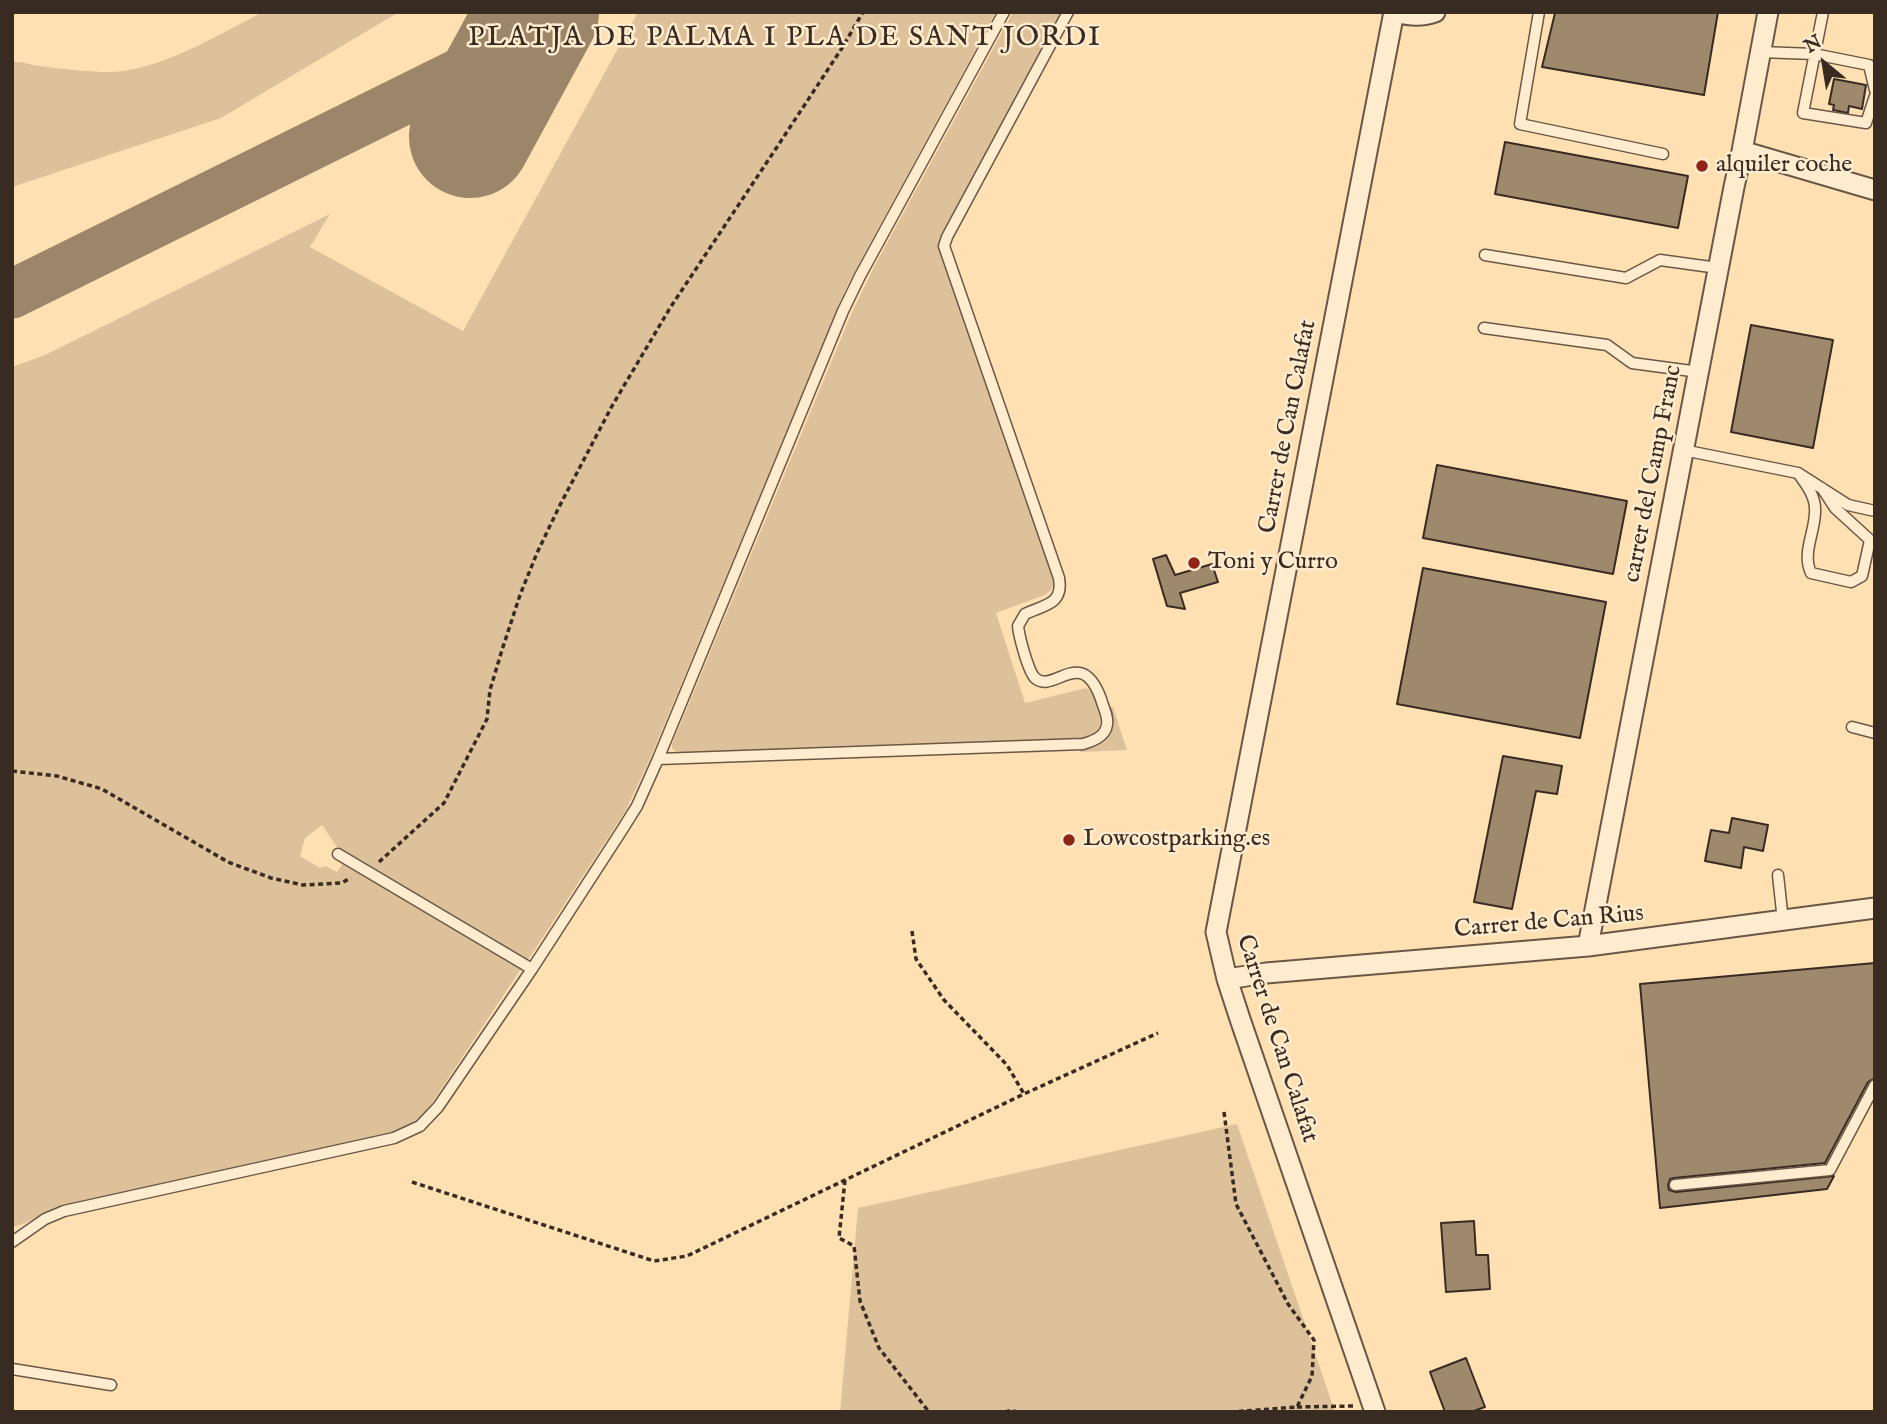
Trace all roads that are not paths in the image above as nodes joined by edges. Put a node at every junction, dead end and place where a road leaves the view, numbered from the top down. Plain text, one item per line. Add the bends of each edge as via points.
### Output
1 (1004, 12) edge
2 (1068, 12) edge
3 (1395, 12) edge
4 (1435, 12) edge
5 (1539, 12) edge
6 (1768, 12) edge
7 (1823, 12) edge
8 (1760, 52) junction
9 (1814, 54) junction
10 (1875, 90) edge
11 (1875, 96) edge
12 (1742, 151) junction
13 (1663, 153) dead end
14 (1875, 190) edge
15 (1485, 255) dead end
16 (1718, 268) junction
17 (1483, 328) dead end
18 (1699, 372) junction
19 (1684, 450) junction
20 (1798, 473) junction
21 (1822, 488) junction
22 (1875, 511) edge
23 (1852, 727) dead end
24 (1875, 733) edge
25 (658, 759) junction
26 (338, 854) dead end
27 (1778, 875) dead end
28 (1875, 908) edge
29 (1783, 921) junction
30 (1588, 946) junction
31 (532, 969) junction
32 (1227, 979) junction
33 (1875, 1086) edge
34 (1675, 1185) dead end
35 (12, 1242) edge
36 (12, 1369) edge
37 (111, 1385) dead end
38 (1374, 1408) edge

1 - 25 lane via 843,312
2 - 25 lane via 944,250 1059,578 1056,598 1025,614 1018,626 1032,674 1044,681 1073,673 1089,677 1106,715 1105,732 1083,744
3 - 4 street via 1411,16
3 - 32 street, Carrer de Can Calafat via 1216,932
5 - 13 lane via 1520,124
6 - 8 street, carrer del Camp Franc
7 - 9 lane
8 - 9 lane
8 - 12 street, carrer del Camp Franc
9 - 10 lane via 1869,65
9 - 11 lane via 1803,113 1866,123
12 - 14 street
12 - 16 street, carrer del Camp Franc
15 - 16 lane via 1626,278 1660,260
16 - 18 street, carrer del Camp Franc
17 - 18 lane via 1607,345 1632,363
18 - 19 street, carrer del Camp Franc
19 - 20 lane
19 - 30 street, carrer del Camp Franc
20 - 21 lane
20 - 21 lane via 1810,489 1815,508 1807,564 1811,573 1851,582 1862,576 1870,540 1835,508
21 - 22 lane via 1849,505
23 - 24 lane
25 - 31 lane via 637,806
26 - 31 lane
27 - 29 lane
28 - 29 street, Carrer de Can Rius
29 - 30 street, Carrer de Can Rius
30 - 32 street, Carrer de Can Rius
31 - 35 lane via 438,1107 409,1133 64,1211
32 - 38 street, Carrer de Can Calafat
33 - 34 lane via 1830,1170
36 - 37 lane

